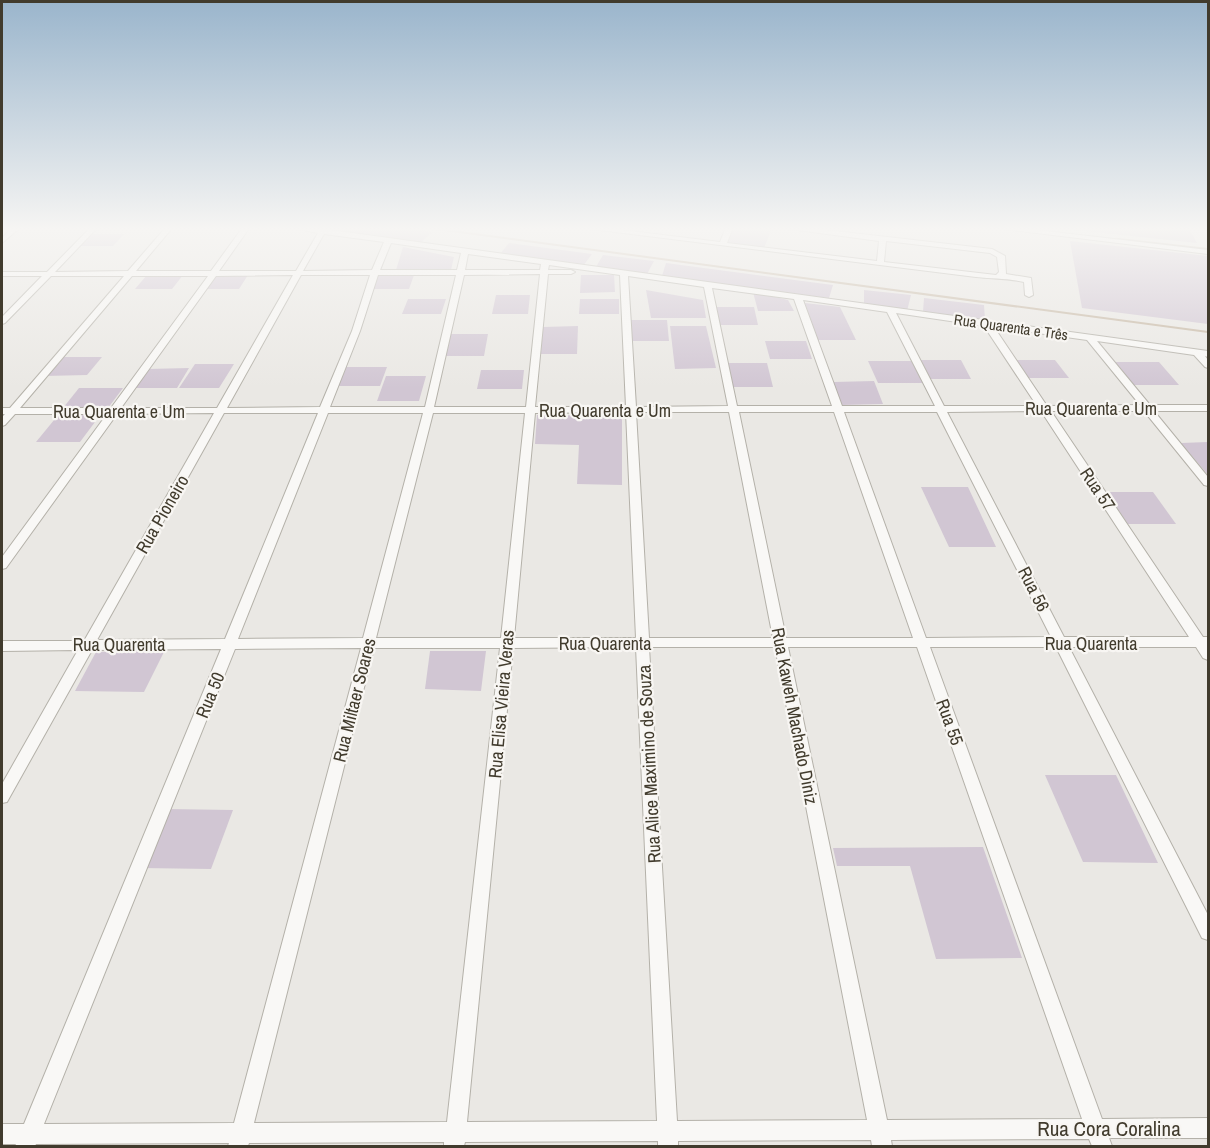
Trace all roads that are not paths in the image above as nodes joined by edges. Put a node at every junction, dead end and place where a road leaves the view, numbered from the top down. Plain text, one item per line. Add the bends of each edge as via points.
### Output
1 (42, 281) edge
2 (123, 281) edge
3 (207, 281) edge
4 (292, 281) edge
5 (372, 281) edge
6 (457, 281) edge
7 (543, 281) edge
8 (622, 281) edge
9 (678, 281) edge
10 (1028, 281) edge
11 (708, 285) junction
12 (1029, 295) dead end
13 (798, 298) junction
14 (891, 311) junction
15 (2, 321) edge
16 (987, 323) junction
17 (1089, 337) junction
18 (1196, 352) junction
19 (1209, 354) edge
20 (1209, 366) edge
21 (837, 408) junction
22 (1147, 408) junction
23 (1209, 408) edge
24 (429, 409) junction
25 (733, 409) junction
26 (941, 409) junction
27 (1044, 409) junction
28 (323, 410) junction
29 (531, 410) junction
30 (631, 410) junction
31 (7, 411) edge
32 (222, 411) junction
33 (112, 412) junction
34 (2, 423) edge
35 (1209, 483) edge
36 (2, 565) edge
37 (922, 642) junction
38 (1204, 642) edge
39 (368, 643) junction
40 (506, 643) junction
41 (643, 643) junction
42 (87, 644) junction
43 (230, 644) junction
44 (781, 644) junction
45 (1061, 644) junction
46 (2, 646) edge
47 (1209, 655) edge
48 (2, 797) edge
49 (1209, 932) edge
50 (1209, 1128) edge
51 (2, 1134) edge
52 (881, 1138) edge
53 (1098, 1138) edge
54 (454, 1139) edge
55 (667, 1139) edge
56 (240, 1140) edge
57 (27, 1141) edge

1 - 15 street
2 - 31 street
3 - 33 street
4 - 32 street, Rua Pioneiro
5 - 28 street, Rua 50
6 - 24 street, Rua Miltaer Soares
7 - 29 street, Rua Elisa Vieira Veras
8 - 30 street, Rua Alice Maximino de Souza
9 - 11 street, Rua Quarenta e Três
10 - 12 street
11 - 13 street, Rua Quarenta e Três
11 - 25 street, Rua Kaweh Machado Diniz
13 - 14 street, Rua Quarenta e Três
13 - 21 street, Rua 55
14 - 16 street, Rua Quarenta e Três
14 - 26 street, Rua 56
16 - 17 street, Rua Quarenta e Três
16 - 27 street, Rua 57
17 - 18 street, Rua Quarenta e Três
17 - 22 street
18 - 19 street, Rua Quarenta e Três
18 - 20 street
21 - 25 street, Rua Quarenta e Um
21 - 26 street, Rua Quarenta e Um
21 - 37 street, Rua 55
22 - 23 street, Rua Quarenta e Um
22 - 27 street, Rua Quarenta e Um
22 - 35 street
24 - 28 street, Rua Quarenta e Um
24 - 29 street, Rua Quarenta e Um
24 - 39 street, Rua Miltaer Soares
25 - 30 street, Rua Quarenta e Um
25 - 44 street, Rua Kaweh Machado Diniz
26 - 27 street, Rua Quarenta e Um
26 - 45 street, Rua 56
27 - 38 street, Rua 57
28 - 32 street, Rua Quarenta e Um
28 - 43 street, Rua 50
29 - 30 street, Rua Quarenta e Um
29 - 40 street, Rua Elisa Vieira Veras
30 - 41 street, Rua Alice Maximino de Souza
31 - 33 street, Rua Quarenta e Um
31 - 34 street
32 - 33 street, Rua Quarenta e Um
32 - 42 street, Rua Pioneiro
33 - 36 street
37 - 44 street, Rua Quarenta
37 - 45 street, Rua Quarenta
37 - 53 street, Rua 55
38 - 45 street, Rua Quarenta
38 - 47 street, Rua 57
39 - 40 street, Rua Quarenta
39 - 43 street, Rua Quarenta
39 - 56 street, Rua Miltaer Soares
40 - 41 street, Rua Quarenta
40 - 54 street, Rua Elisa Vieira Veras
41 - 44 street, Rua Quarenta
41 - 55 street, Rua Alice Maximino de Souza
42 - 43 street, Rua Quarenta
42 - 46 street, Rua Quarenta
42 - 48 street, Rua Pioneiro
43 - 57 street, Rua 50
44 - 52 street, Rua Kaweh Machado Diniz
45 - 49 street, Rua 56
50 - 53 street, Rua Cora Coralina
51 - 57 street, Rua Cora Coralina
52 - 53 street, Rua Cora Coralina
52 - 55 street, Rua Cora Coralina
54 - 55 street, Rua Cora Coralina
54 - 56 street, Rua Cora Coralina
56 - 57 street, Rua Cora Coralina

